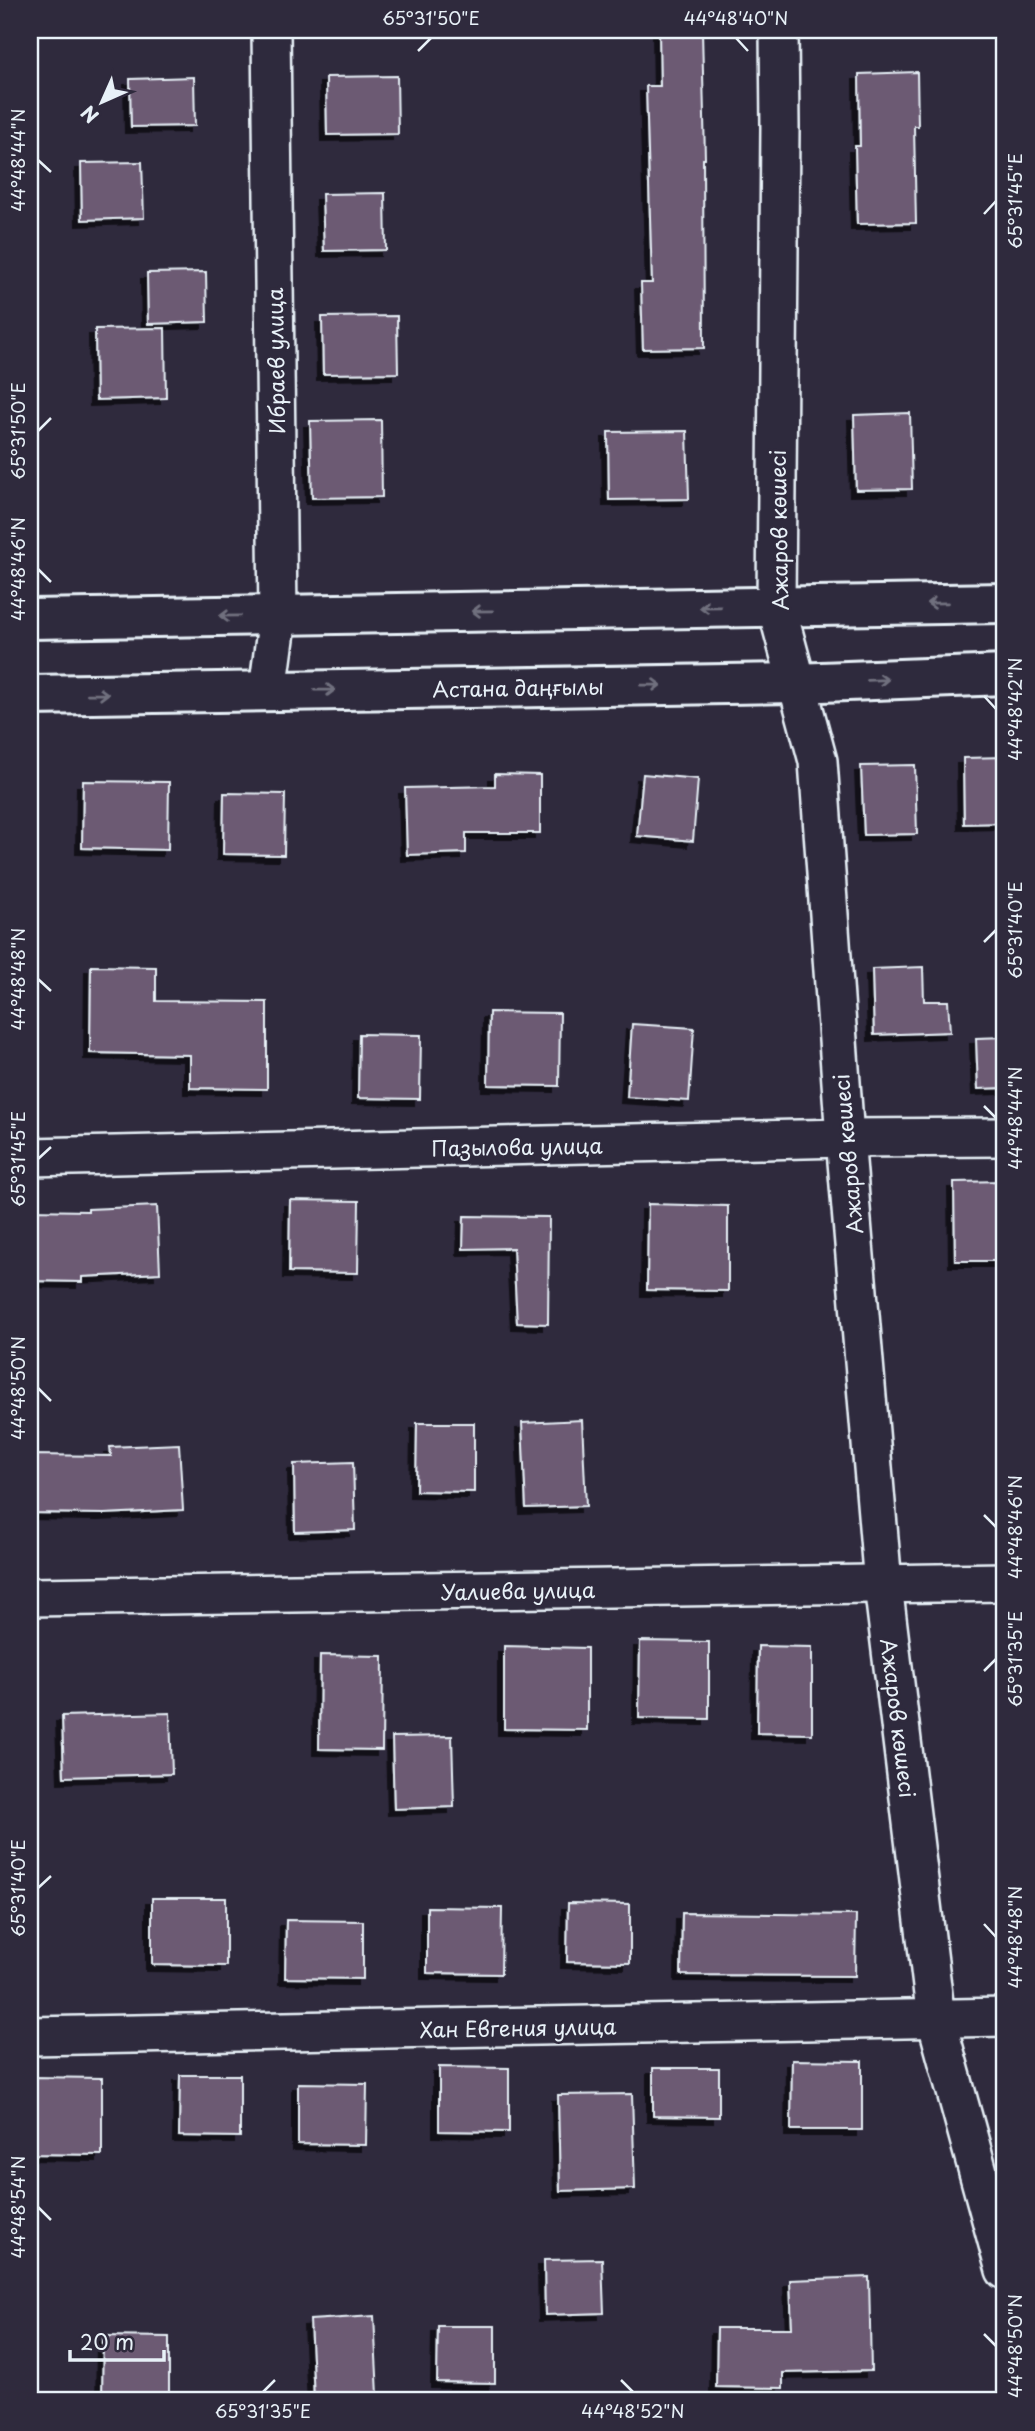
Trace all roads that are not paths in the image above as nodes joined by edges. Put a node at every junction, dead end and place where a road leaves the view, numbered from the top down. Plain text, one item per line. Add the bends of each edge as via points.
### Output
1 (271, 30) edge
2 (779, 30) edge
3 (1005, 603) edge
4 (776, 605) junction
5 (278, 616) junction
6 (30, 620) edge
7 (1005, 675) edge
8 (795, 683) junction
9 (268, 691) junction
10 (30, 695) edge
11 (1005, 1137) edge
12 (845, 1138) junction
13 (30, 1157) edge
14 (1005, 1582) edge
15 (883, 1585) junction
16 (30, 1597) edge
17 (1005, 2017) edge
18 (936, 2019) junction
19 (30, 2036) edge
20 (1005, 2270) edge

1 - 5 street, Ибраев улица
2 - 4 street, Ажаров көшесі
3 -> 4 street
4 -> 5 street
4 - 8 street, Ажаров көшесі
5 -> 6 street
5 - 9 street, Ибраев улица
8 -> 7 street, Астана даңғылы
9 -> 8 street, Астана даңғылы
8 - 12 street, Ажаров көшесі via 818,761
10 -> 9 street, Астана даңғылы
11 - 12 street, Пазылова улица
12 - 13 street, Пазылова улица
12 - 15 street, Ажаров көшесі
14 - 15 street, Уалиева улица
15 - 16 street, Уалиева улица
15 - 18 street, Ажаров көшесі
17 - 18 street, Хан Евгения улица
18 - 19 street, Хан Евгения улица
18 - 20 street, Ажаров көшесі

